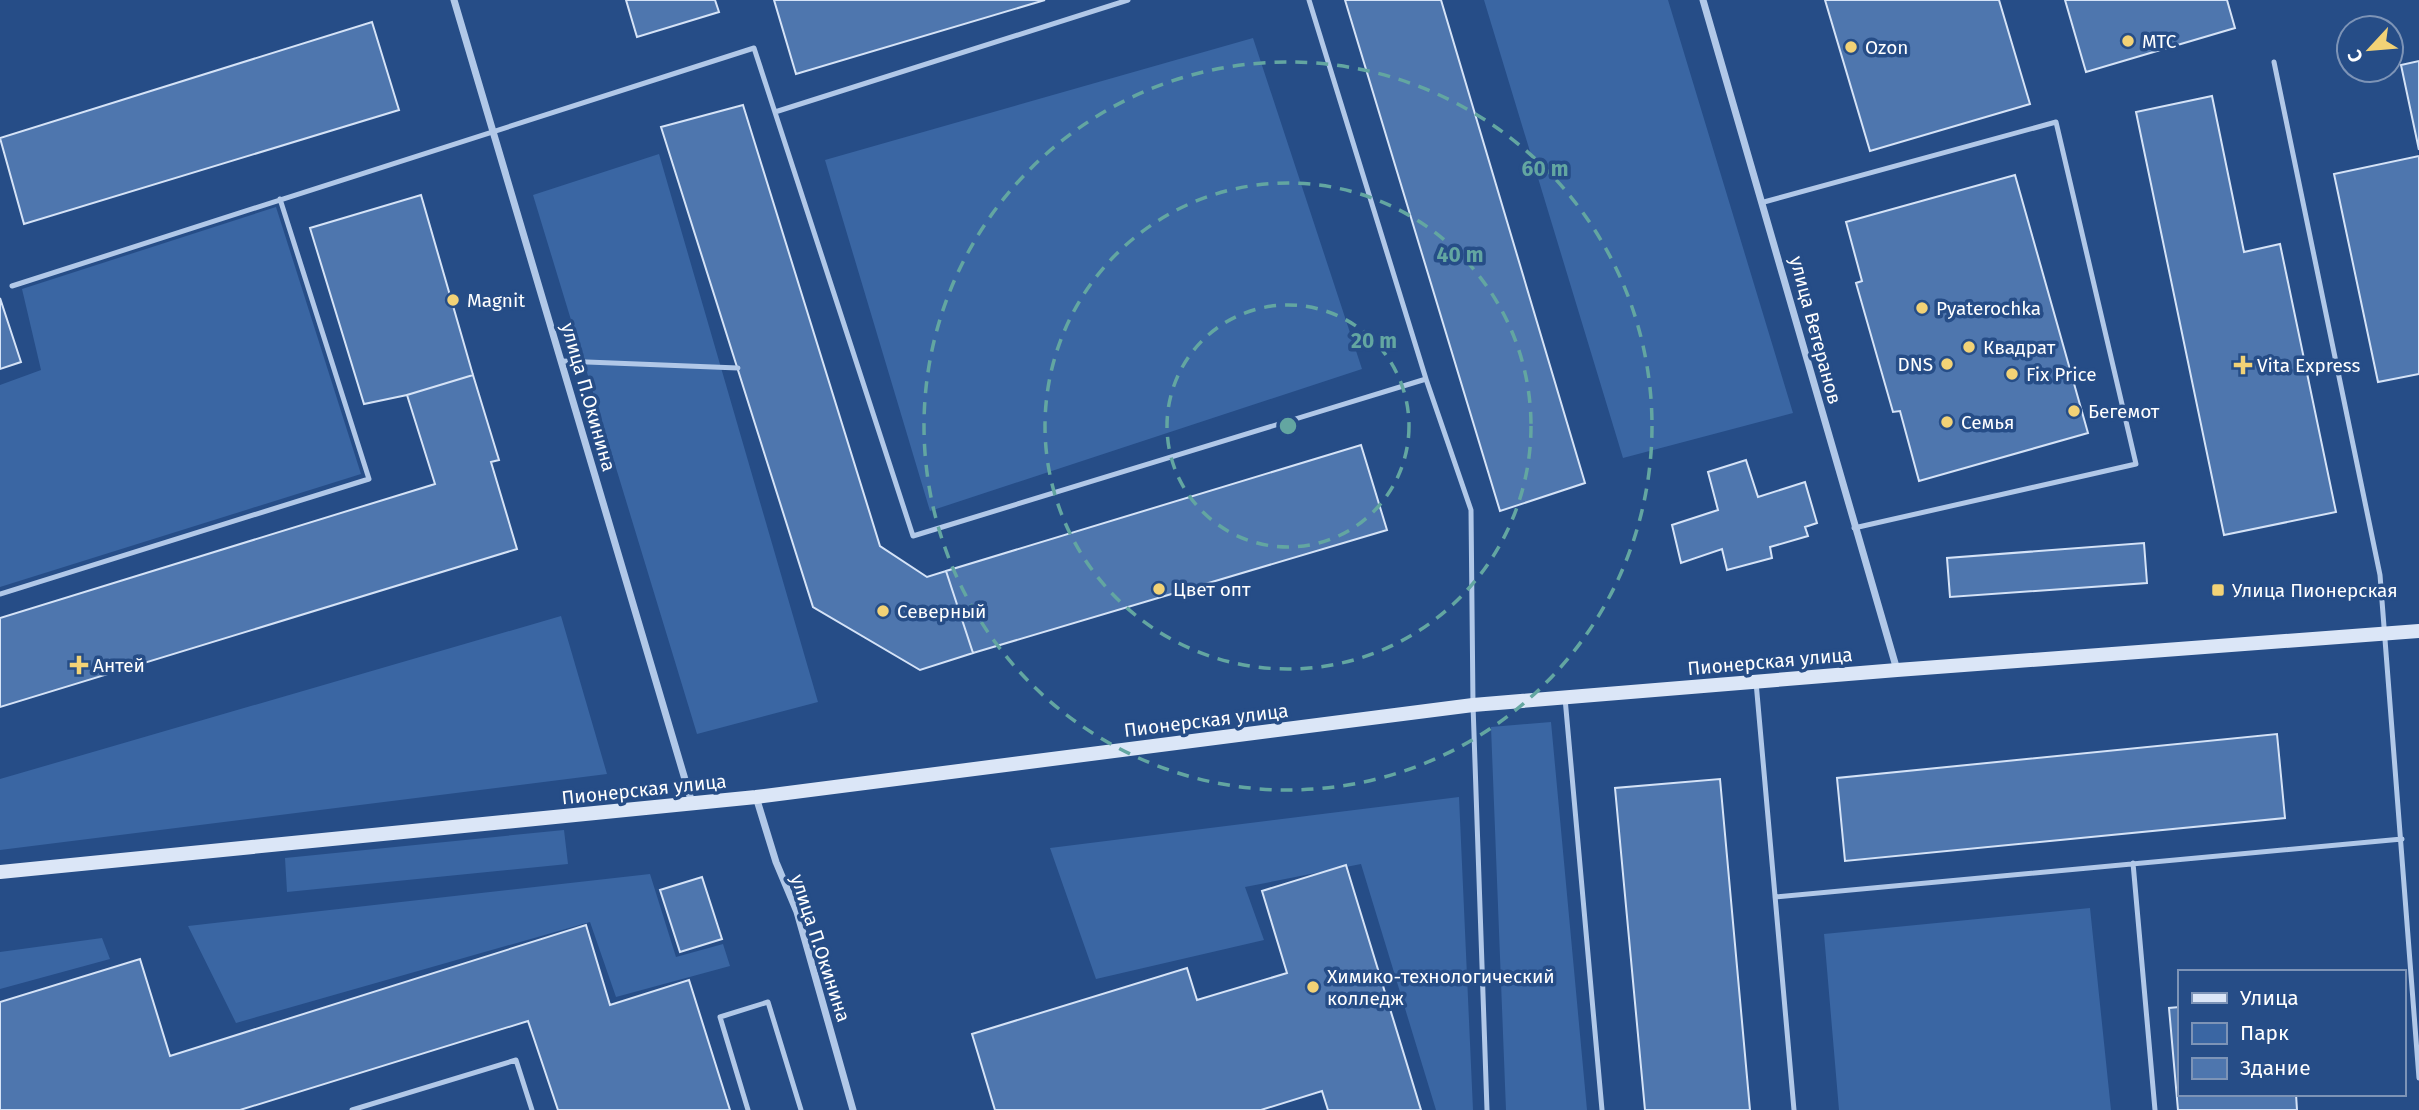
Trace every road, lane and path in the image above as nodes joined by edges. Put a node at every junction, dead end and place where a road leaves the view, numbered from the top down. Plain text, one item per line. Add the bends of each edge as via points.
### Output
1 (454, 0) edge
2 (1128, 0) edge
3 (1310, 0) edge
4 (1703, 0) edge
5 (2274, 62) dead end
6 (775, 112) junction
7 (494, 130) junction
8 (281, 199) junction
9 (1764, 202) junction
10 (12, 286) dead end
11 (562, 361) junction
12 (738, 368) dead end
13 (1426, 379) junction
14 (1854, 528) junction
15 (0, 594) edge
16 (2419, 631) edge
17 (2387, 634) junction
18 (1897, 670) junction
19 (1756, 682) junction
20 (1565, 698) junction
21 (1473, 705) junction
22 (756, 797) junction
23 (692, 803) junction
24 (2402, 839) junction
25 (2133, 863) junction
26 (0, 872) edge
27 (1775, 897) junction
28 (2419, 1078) edge
29 (352, 1110) edge
30 (532, 1110) edge
31 (748, 1110) edge
32 (801, 1110) edge
33 (853, 1110) edge
34 (1487, 1110) edge
35 (1602, 1110) edge
36 (1794, 1110) edge
37 (2155, 1110) edge

1 - 7 street, улица П.Окинина
2 - 6 lane
3 - 13 lane
4 - 9 street, улица Ветеранов
5 - 17 lane via 2380,575
6 - 7 lane via 754,48
6 - 13 lane via 913,536
7 - 8 lane
7 - 11 street, улица П.Окинина
8 - 10 lane
8 - 15 lane via 369,479
9 - 14 street, улица Ветеранов
9 - 14 lane via 2056,122 2136,464
11 - 12 lane
11 - 23 street, улица П.Окинина
13 - 21 lane via 1471,510
14 - 18 street, улица Ветеранов
16 - 17 street, Пионерская улица
17 - 18 street, Пионерская улица
17 - 24 lane
18 - 19 street, Пионерская улица
19 - 20 street, Пионерская улица
19 - 27 lane
20 - 21 street, Пионерская улица
20 - 35 lane
21 - 22 street, Пионерская улица
21 - 34 lane
22 - 23 street, Пионерская улица
22 - 33 street, улица П.Окинина via 797,912
23 - 26 street, Пионерская улица
24 - 25 lane
24 - 28 lane
25 - 27 lane
25 - 37 lane
27 - 36 lane
29 - 30 lane via 516,1060
31 - 32 lane via 720,1017 768,1002

